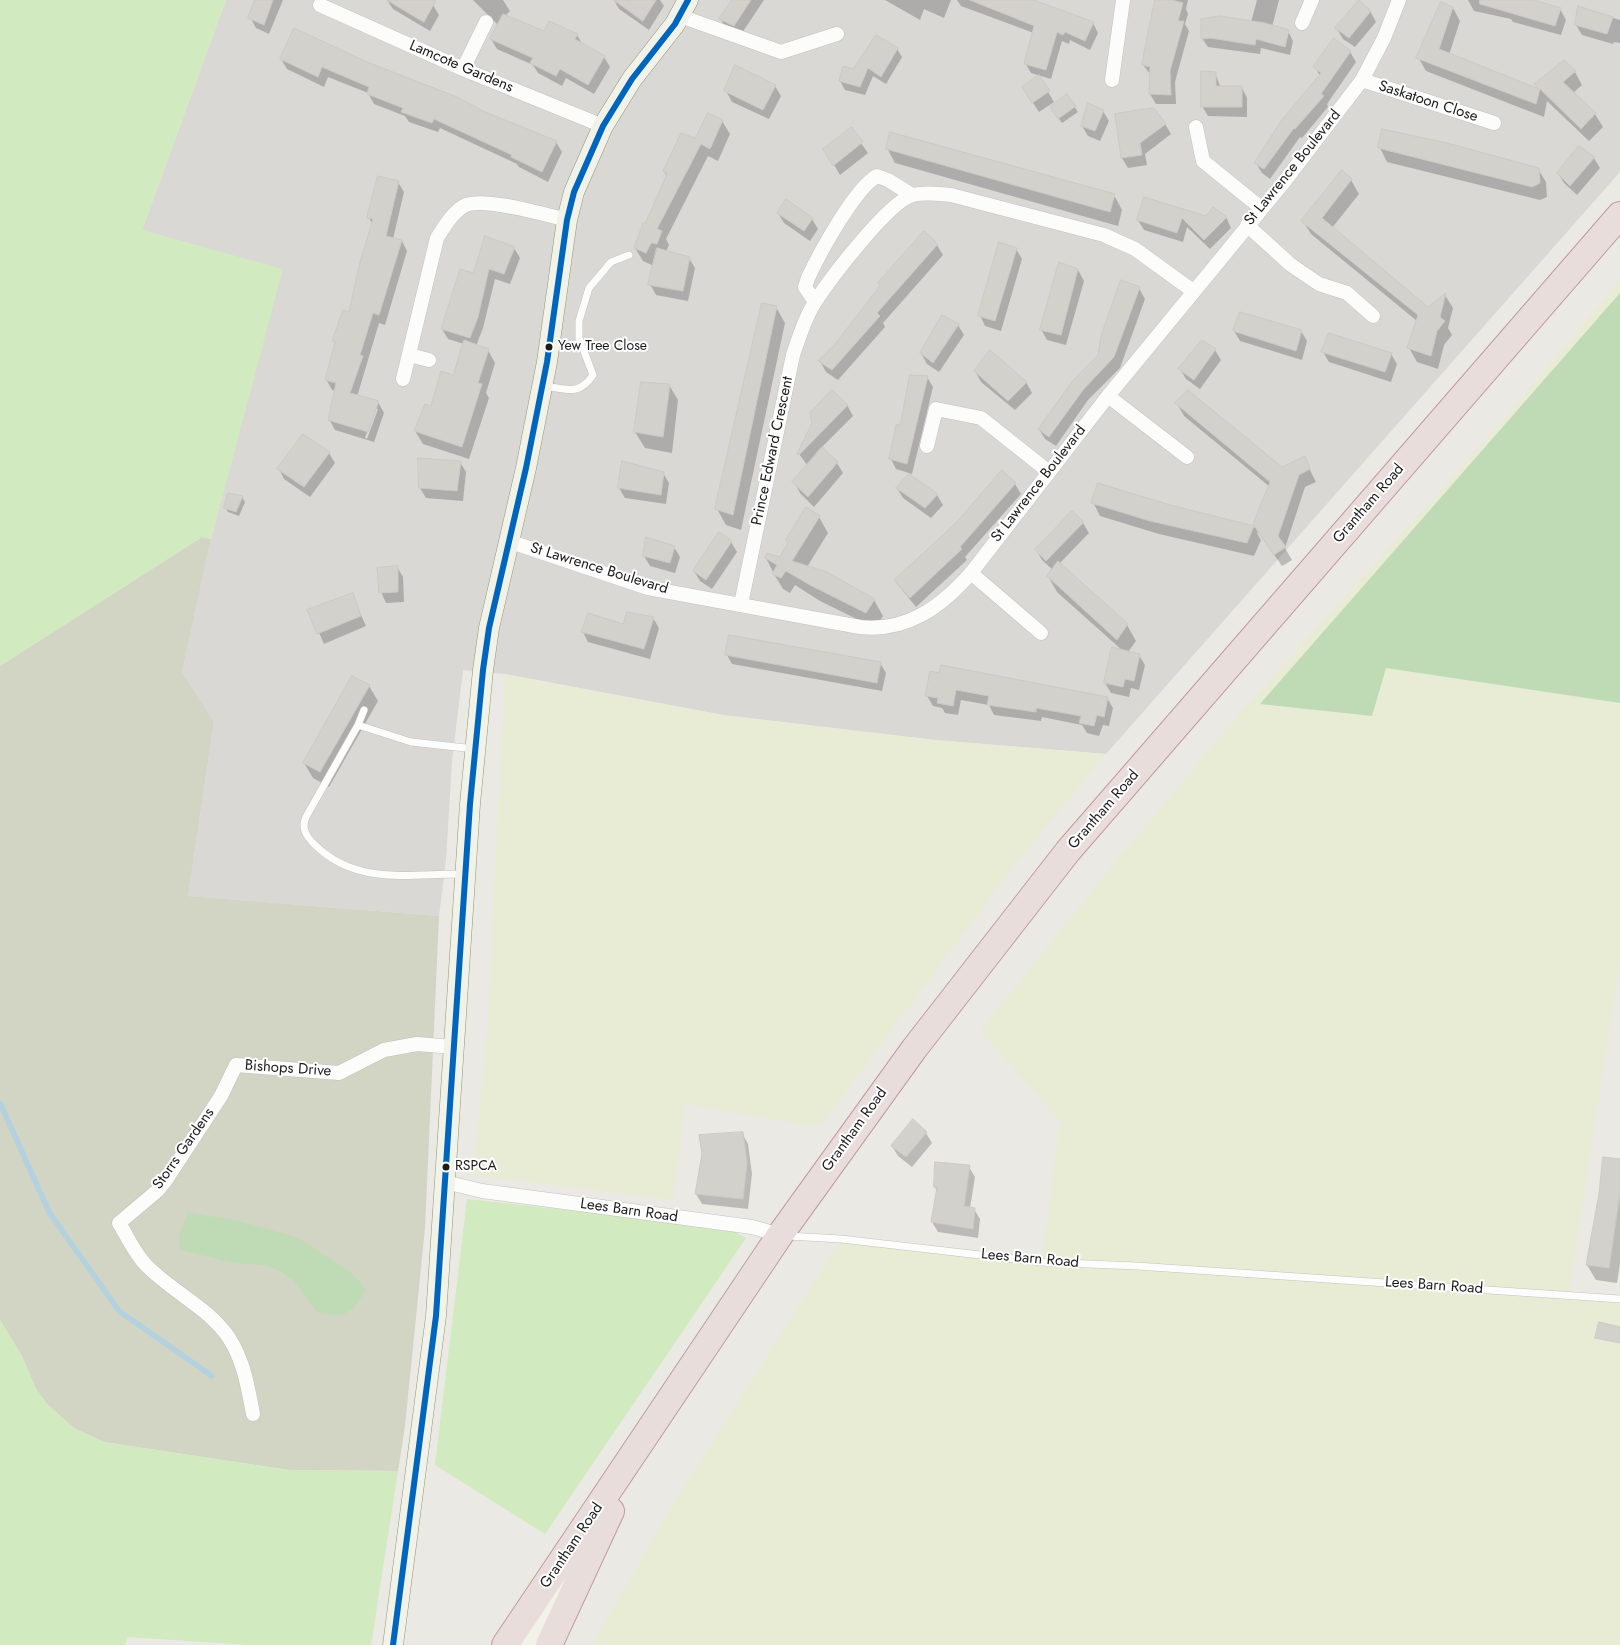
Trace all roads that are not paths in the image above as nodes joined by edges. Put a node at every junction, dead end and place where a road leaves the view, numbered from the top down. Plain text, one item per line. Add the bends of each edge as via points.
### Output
1 (1123, 0) edge
2 (1312, 0) edge
3 (1399, 0) edge
4 (320, 5) dead end
5 (684, 8) edge
6 (486, 22) dead end
7 (1302, 23) dead end
8 (838, 34) dead end
9 (463, 69) junction
10 (1112, 80) dead end
11 (1362, 80) junction
12 (1494, 123) dead end
13 (602, 126) junction
14 (1196, 127) dead end
15 (912, 195) junction
16 (1261, 208) junction
17 (1620, 215) edge
18 (567, 220) junction
19 (1247, 225) junction
20 (629, 255) dead end
21 (1193, 290) junction
22 (815, 302) junction
23 (1373, 316) dead end
24 (409, 355) junction
25 (429, 360) dead end
26 (403, 379) dead end
27 (542, 385) junction
28 (1108, 396) junction
29 (927, 446) dead end
30 (1187, 457) dead end
31 (1049, 472) junction
32 (508, 541) junction
33 (971, 573) junction
34 (741, 604) junction
35 (1041, 633) dead end
36 (364, 710) dead end
37 (358, 724) junction
38 (475, 749) junction
39 (465, 874) junction
40 (454, 1047) junction
41 (236, 1065) joint
42 (445, 1182) junction
43 (780, 1235) junction
44 (1620, 1299) edge
45 (253, 1414) dead end
46 (640, 1446) junction
47 (582, 1574) junction
48 (392, 1645) edge
49 (505, 1645) edge
50 (531, 1645) edge
51 (549, 1645) edge

1 - 10 street
2 - 7 street
3 - 11 street, St Lawrence Boulevard
4 - 9 street, Lamcote Gardens
5 - 8 street via 781,52
5 - 13 street
6 - 9 street
9 - 13 street, Lamcote Gardens
11 - 12 street, Saskatoon Close
11 - 16 street, St Lawrence Boulevard
13 - 18 street via 574,192
14 - 16 street via 1203,161
15 - 21 street, Prince Edward Crescent via 951,195 1104,234 1135,249
15 - 22 street, Prince Edward Crescent via 889,210
15 - 22 street via 877,176 868,181 808,278 805,287
16 - 19 street, St Lawrence Boulevard
17 - 43 highway, Grantham Road via 1068,851 914,1049
18 - 24 street via 489,203 465,205 448,220 437,238
18 - 27 street
19 - 21 street, St Lawrence Boulevard
19 - 23 street via 1290,265 1319,284 1347,292
20 - 27 lane via 611,262 589,288 579,320 579,338 593,375 586,386 575,390
21 - 28 street, St Lawrence Boulevard
22 - 34 street, Prince Edward Crescent via 793,355
24 - 25 street
24 - 26 street
27 - 32 street
28 - 30 street
28 - 31 street, St Lawrence Boulevard
29 - 31 street via 936,409 981,418
31 - 33 street, St Lawrence Boulevard
32 - 34 street, St Lawrence Boulevard via 648,588
32 - 38 street via 489,628
33 - 34 street, St Lawrence Boulevard via 954,592 928,612 896,626 874,629
33 - 35 street
36 - 37 lane
37 - 38 lane via 411,742
37 - 39 lane via 306,816 306,835 326,854 359,870 408,877
38 - 39 street
39 - 40 street
40 - 41 street, Bishops Drive via 417,1044 384,1050 339,1073
40 - 42 street
41 - 45 street, Storrs Gardens via 221,1096 166,1180 119,1223 144,1264 206,1312 229,1338 246,1374
42 - 43 street, Lees Barn Road via 482,1191 752,1227
42 - 48 street via 436,1316
43 - 44 lane, Lees Barn Road via 1041,1262
43 - 46 highway, Grantham Road
46 - 47 highway, Grantham Road
46 - 49 highway, Grantham Road
47 - 50 street via 551,1605
47 - 51 highway, Grantham Road

